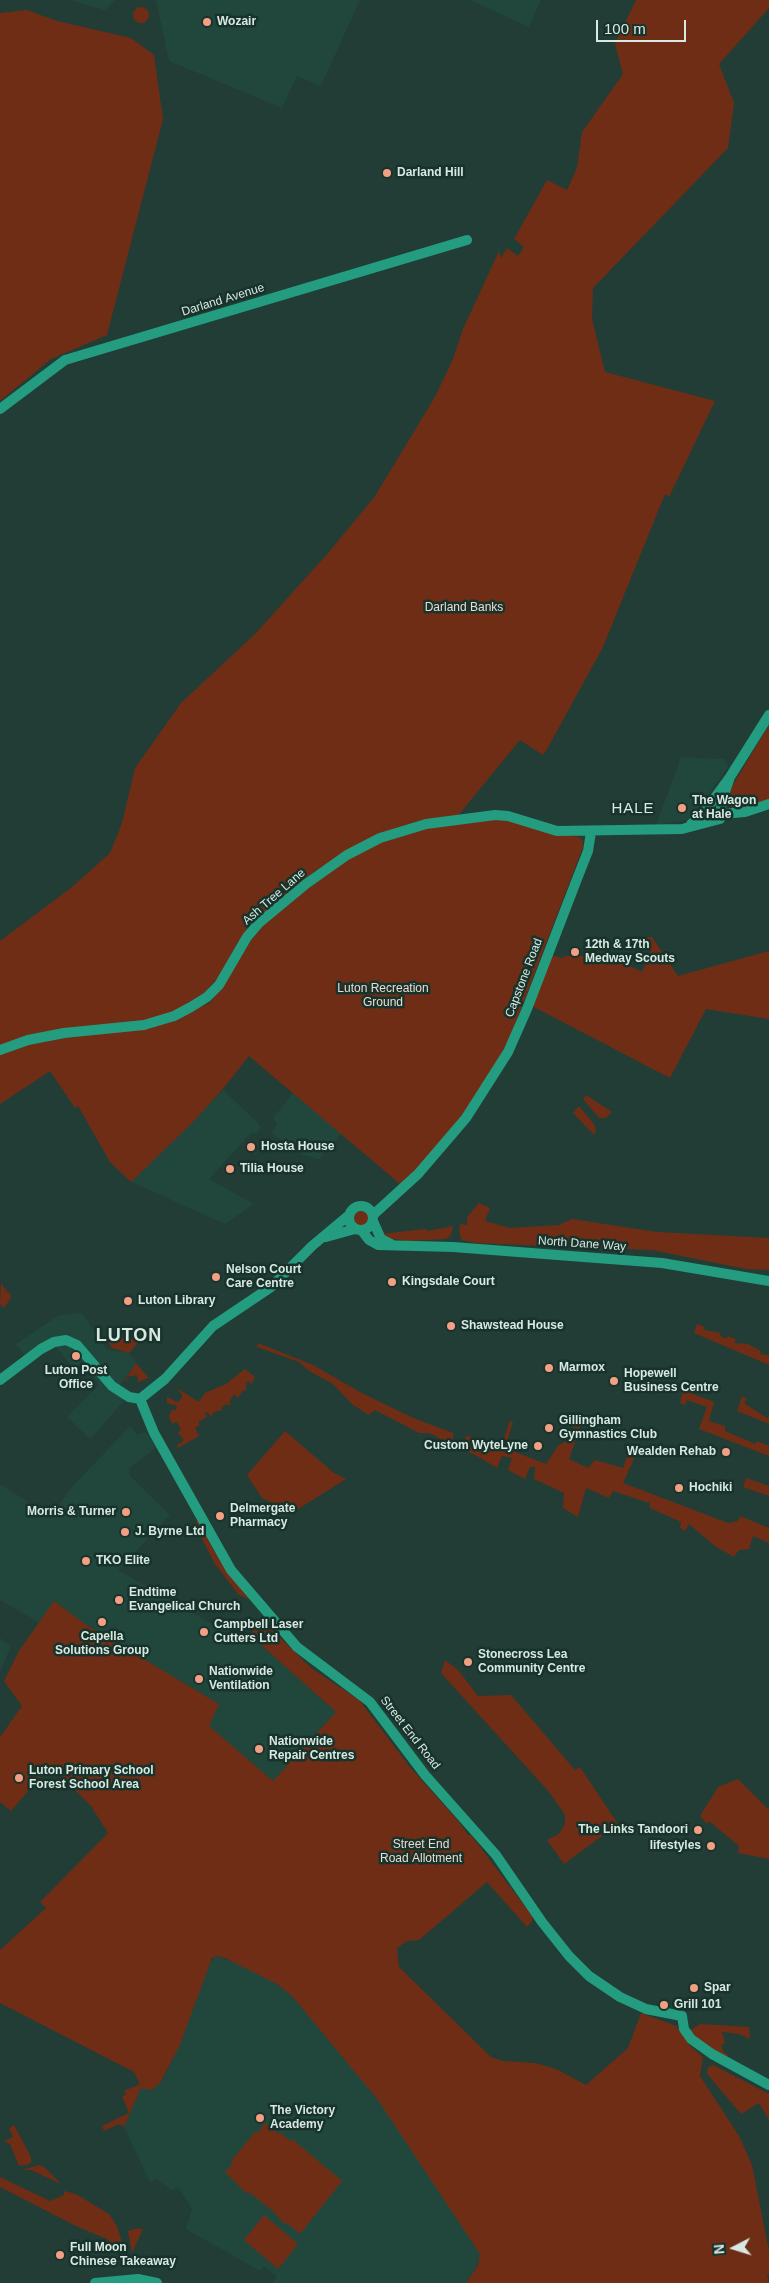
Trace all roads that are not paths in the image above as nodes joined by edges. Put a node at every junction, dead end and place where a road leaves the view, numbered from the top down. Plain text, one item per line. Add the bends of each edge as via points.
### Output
1 (467, 240) dead end
2 (0, 409) edge
3 (769, 715) edge
4 (730, 777) junction
5 (769, 804) edge
6 (706, 809) junction
7 (722, 811) junction
8 (710, 821) junction
9 (687, 828) junction
10 (591, 832) junction
11 (0, 1050) edge
12 (396, 1196) junction
13 (364, 1207) junction
14 (349, 1215) junction
15 (373, 1218) junction
16 (358, 1230) junction
17 (323, 1238) junction
18 (392, 1244) junction
19 (769, 1281) edge
20 (0, 1380) edge
21 (140, 1399) junction
22 (769, 2084) edge
23 (95, 2283) edge
24 (157, 2283) edge

1 - 2 street, Darland Avenue via 65,360
3 - 4 street
4 - 6 street
4 - 7 street
5 - 7 street via 745,812
6 - 7 street via 716,804
6 - 8 street via 706,818
6 - 9 street
7 - 8 street via 718,821
8 - 9 street
9 - 10 street
10 - 11 street, Ash Tree Lane via 557,831 495,815 426,824 380,838 340,860 259,923 219,985 191,1007 139,1026 64,1033
10 - 12 street, Capstone Road via 583,865 508,1052 466,1118
12 - 13 street, Capstone Road
12 - 15 street, Capstone Road
13 - 14 street via 354,1209
13 - 15 street
14 - 16 street via 350,1223
14 - 17 street
15 - 16 street via 370,1226
15 - 18 street via 381,1239
16 - 17 street
16 - 18 street, North Dane Way via 378,1245
17 - 21 street via 272,1287 213,1326 165,1379
18 - 19 street, North Dane Way via 662,1263
20 - 21 street via 41,1349 54,1342 68,1340 77,1345 112,1386 129,1397
21 - 22 street, Street End Road via 154,1433 225,1561 282,1630 313,1660 370,1702 425,1775 496,1854 556,1940 589,1976 633,2004 663,2014 682,2016 684,2029 691,2039
23 - 24 street via 140,2279

